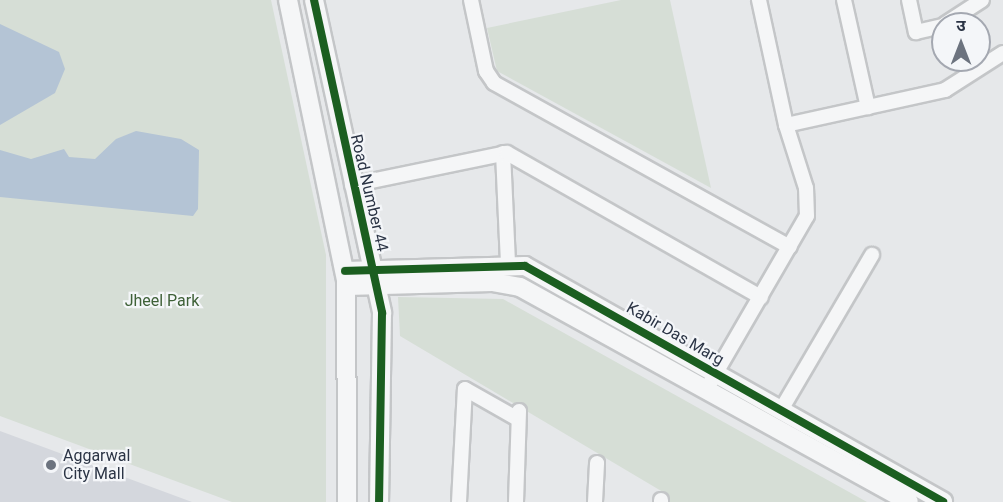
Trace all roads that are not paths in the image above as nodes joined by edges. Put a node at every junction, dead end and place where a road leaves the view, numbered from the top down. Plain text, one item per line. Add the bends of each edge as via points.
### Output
1 (288, 0) edge
2 (314, 0) edge
3 (471, 0) edge
4 (759, 0) edge
5 (844, 0) edge
6 (909, 0) edge
7 (974, 2) edge
8 (961, 12) edge
9 (931, 28) edge
10 (1003, 53) edge
11 (868, 107) junction
12 (786, 126) junction
13 (503, 153) junction
14 (352, 185) junction
15 (790, 247) junction
16 (872, 255) dead end
17 (508, 264) junction
18 (374, 276) junction
19 (346, 278) junction
20 (761, 297) junction
21 (716, 373) junction
22 (706, 390) junction
23 (781, 410) junction
24 (597, 463) dead end
25 (347, 502) edge
26 (379, 502) edge
27 (459, 502) edge
28 (516, 502) edge
29 (595, 502) edge
30 (909, 502) edge
31 (943, 502) edge

1 - 19 street
2 - 14 street, Road Number 44
3 - 15 street via 486,71 494,83
4 - 12 street
5 - 11 street
6 - 9 street via 916,32
7 - 8 street
10 - 11 street via 945,90
11 - 12 street
12 - 15 street via 808,202
13 - 14 street
13 - 17 street
13 - 20 street
14 - 18 street, Road Number 44
15 - 20 street
16 - 23 street
17 - 18 street, Kabir Das Marg
17 - 21 street, Kabir Das Marg via 525,266 558,283
18 - 19 street
18 - 22 street, Kabir Das Marg via 520,287
18 - 26 street, Road Number 44 via 384,371
19 - 25 street
20 - 21 street
21 - 22 street
21 - 23 street, Kabir Das Marg
22 - 30 street, Kabir Das Marg
23 - 31 street, Kabir Das Marg
24 - 29 street
27 - 28 street via 465,388 518,415

